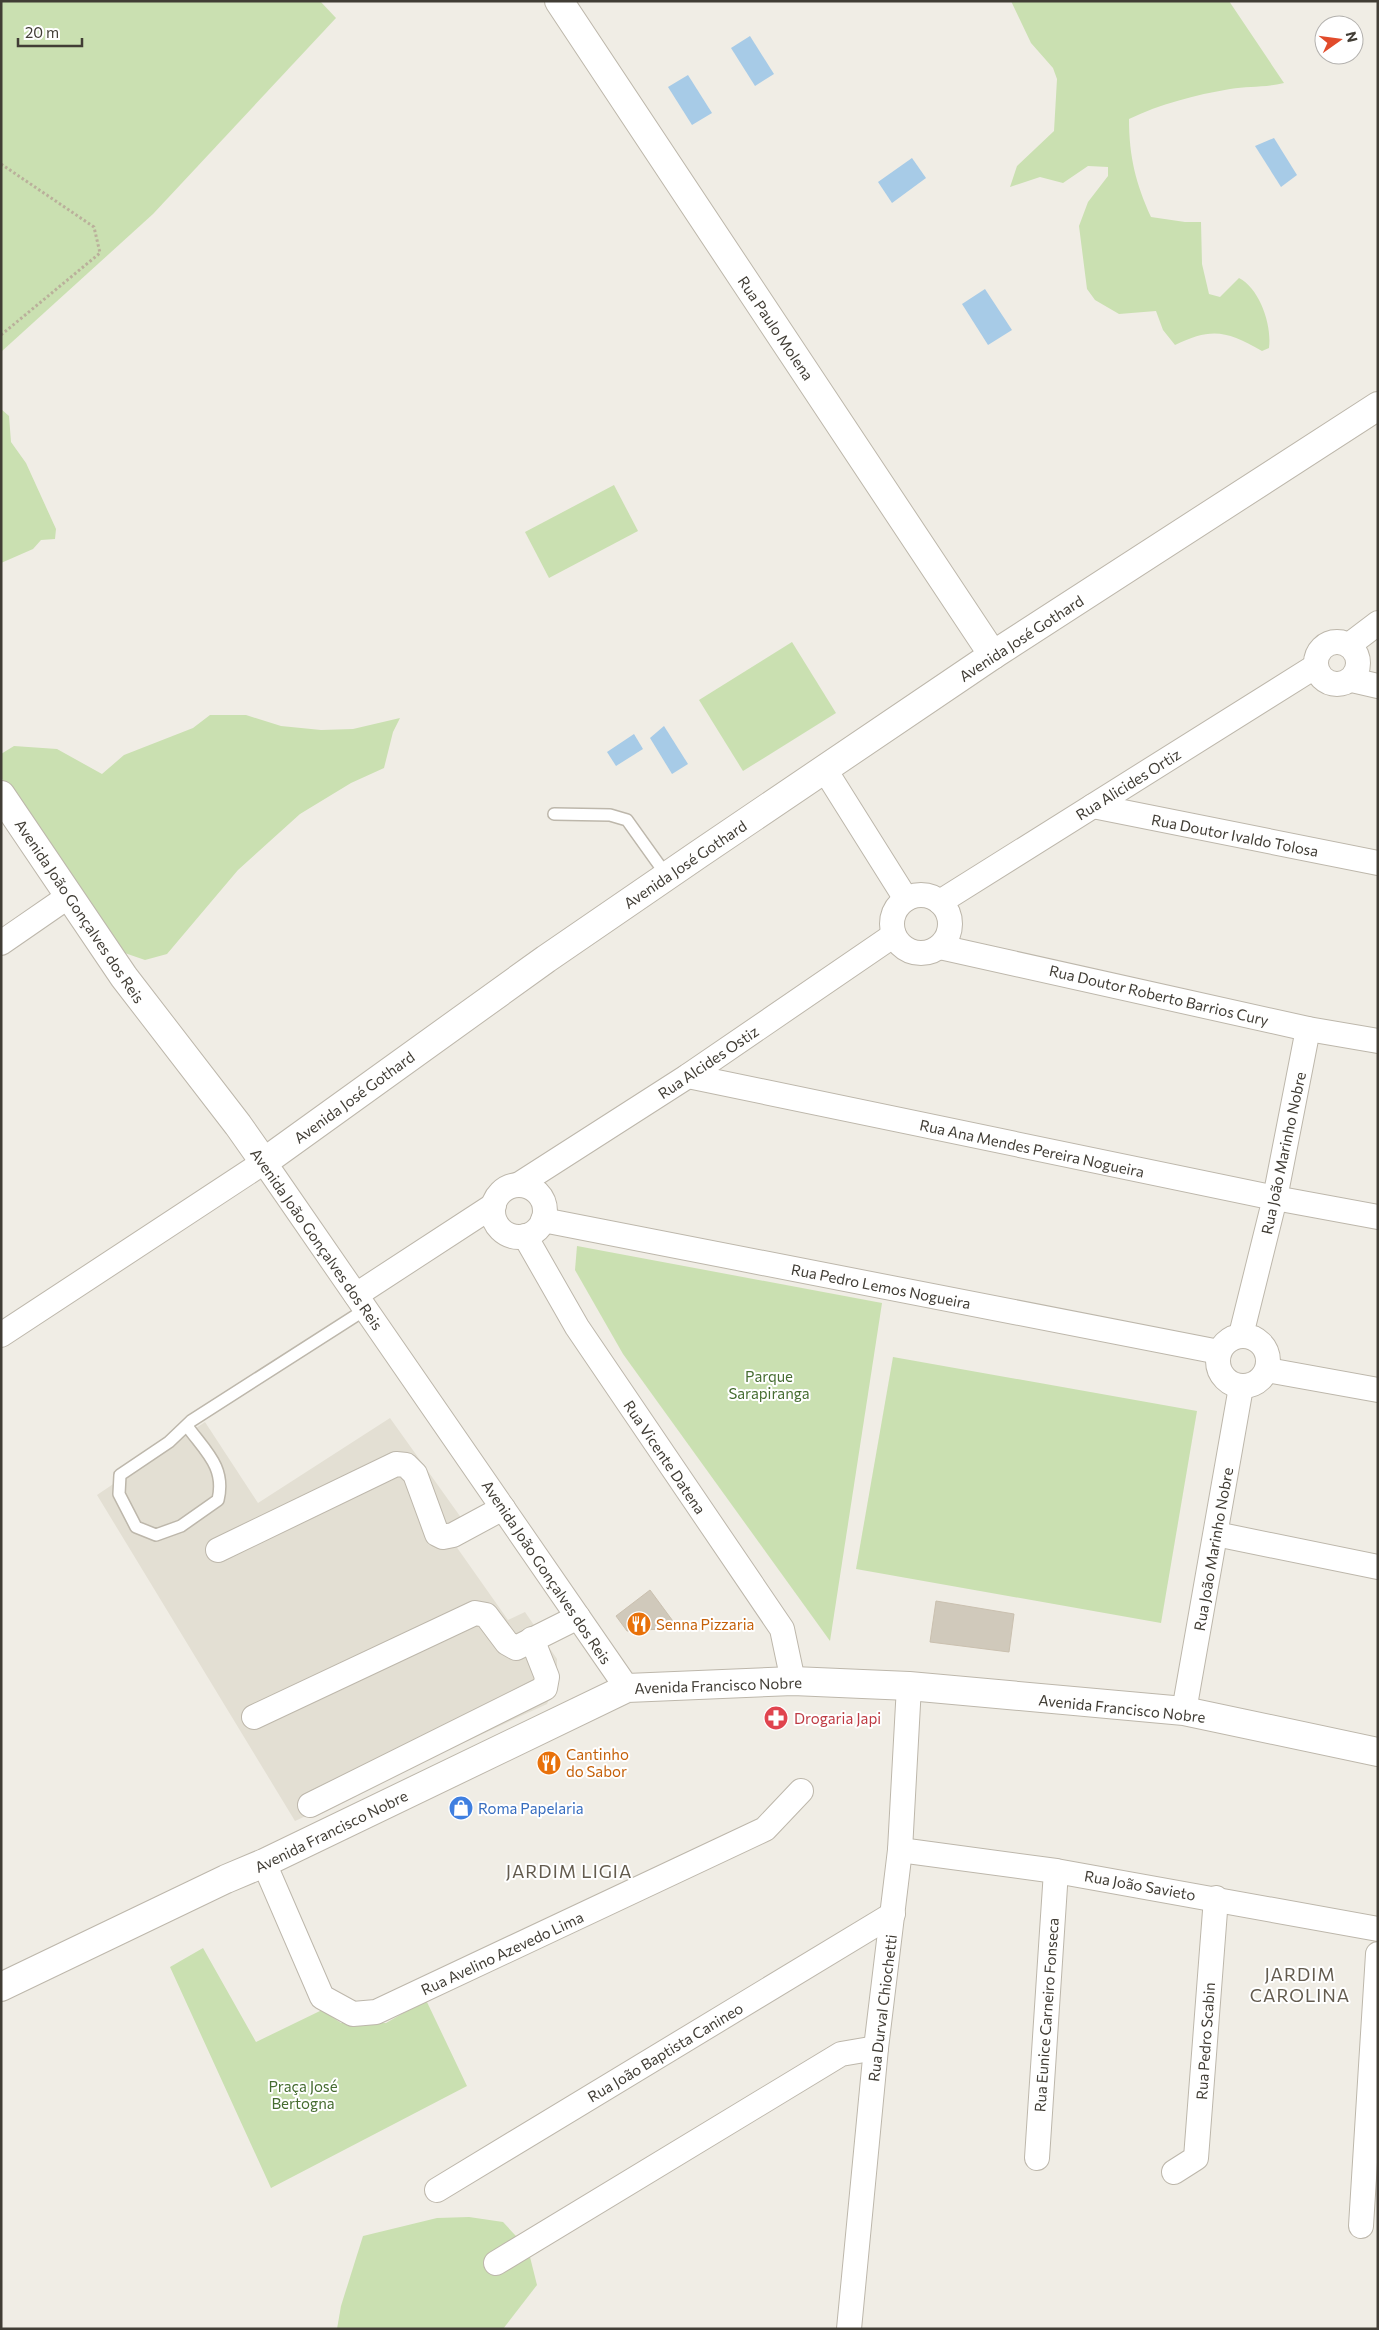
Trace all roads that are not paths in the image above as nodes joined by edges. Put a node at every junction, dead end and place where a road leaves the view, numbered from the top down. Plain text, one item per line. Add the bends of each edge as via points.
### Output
1 (559, 1) edge
2 (1378, 406) edge
3 (1378, 623) edge
4 (1349, 645) junction
5 (993, 656) junction
6 (1316, 666) junction
7 (1352, 680) junction
8 (1378, 686) edge
9 (825, 770) junction
10 (1, 795) edge
11 (1093, 806) junction
12 (554, 814) dead end
13 (1378, 863) edge
14 (667, 876) junction
15 (69, 896) junction
16 (906, 899) junction
17 (940, 902) junction
18 (894, 934) junction
19 (1, 943) edge
20 (940, 947) junction
21 (1308, 1029) junction
22 (1378, 1042) edge
23 (688, 1076) junction
24 (264, 1162) junction
25 (518, 1185) junction
26 (1275, 1198) junction
27 (494, 1205) junction
28 (1378, 1217) edge
29 (543, 1220) junction
30 (524, 1236) junction
31 (361, 1302) junction
32 (1241, 1335) junction
33 (1, 1336) edge
34 (1219, 1352) junction
35 (1267, 1370) junction
36 (1241, 1386) junction
37 (1378, 1390) edge
38 (187, 1426) junction
39 (503, 1508) junction
40 (1216, 1534) junction
41 (218, 1550) dead end
42 (1378, 1567) edge
43 (578, 1617) junction
44 (532, 1639) junction
45 (793, 1681) junction
46 (909, 1686) junction
47 (627, 1688) junction
48 (1184, 1711) junction
49 (254, 1717) dead end
50 (1378, 1752) edge
51 (801, 1791) dead end
52 (310, 1805) dead end
53 (900, 1850) junction
54 (264, 1864) junction
55 (1056, 1871) junction
56 (1216, 1898) junction
57 (893, 1914) junction
58 (1378, 1929) edge
59 (1378, 1954) edge
60 (1, 1987) edge
61 (876, 2048) junction
62 (1037, 2158) dead end
63 (1174, 2172) dead end
64 (437, 2190) dead end
65 (1361, 2226) dead end
66 (496, 2264) dead end
67 (849, 2329) edge

1 - 5 street, Rua Paulo Molena
2 - 5 street, Avenida José Gothard
3 - 4 street
4 - 6 street via 1329,643 1319,653
4 - 7 street via 1358,661
5 - 9 street, Avenida José Gothard
6 - 7 street via 1328,682 1341,684
6 - 11 street, Rua Alicides Ortiz
7 - 8 street
9 - 14 street, Avenida José Gothard
9 - 16 street
10 - 15 street, Avenida João Gonçalves dos Reis
11 - 13 street, Rua Doutor Ivaldo Tolosa
11 - 17 street, Rua Alicides Ortiz
12 - 14 lane via 610,814 627,820
14 - 24 street, Avenida José Gothard
15 - 19 street
15 - 24 street, Avenida João Gonçalves dos Reis via 124,977
16 - 17 street via 924,895
16 - 18 street via 894,915
17 - 20 street via 950,919 948,934
18 - 20 street via 914,953 932,952
18 - 23 street, Rua Alcides Ostiz
20 - 21 street, Rua Doutor Roberto Barrios Cury
21 - 22 street, Rua Doutor Roberto Barrios Cury
21 - 26 street, Rua João Marinho Nobre
23 - 25 street, Rua Alcides Ostiz
23 - 26 street, Rua Ana Mendes Pereira Nogueira
24 - 31 street, Avenida João Gonçalves dos Reis
24 - 33 street, Avenida José Gothard
25 - 27 street via 502,1191
25 - 29 street via 526,1186 540,1196 545,1212
26 - 28 street, Rua Ana Mendes Pereira Nogueira
26 - 32 street, Rua João Marinho Nobre
27 - 30 street via 494,1214 501,1229 508,1234
27 - 31 street
29 - 30 street via 532,1233
29 - 34 street, Rua Pedro Lemos Nogueira
30 - 45 street, Rua Vicente Datena via 577,1327 782,1630
31 - 38 lane
31 - 39 street, Avenida João Gonçalves dos Reis
32 - 34 street via 1226,1342
32 - 35 street via 1250,1336 1264,1346 1268,1353
34 - 36 street via 1220,1373 1233,1384
35 - 36 street via 1257,1382
35 - 37 street
36 - 40 street, Rua João Marinho Nobre
38 - 38 lane via 169,1442 120,1474 119,1494 136,1527 156,1535 181,1526 218,1500 221,1489 218,1469
39 - 41 street via 443,1537 437,1534 415,1474 406,1465 396,1464
39 - 43 street, Avenida João Gonçalves dos Reis
40 - 42 street
40 - 48 street, Rua João Marinho Nobre
43 - 44 street
43 - 47 street, Avenida João Gonçalves dos Reis
44 - 49 street via 516,1648 506,1643 486,1615 475,1613
44 - 52 street via 548,1677 545,1688
45 - 46 street, Avenida Francisco Nobre
45 - 47 street, Avenida Francisco Nobre
46 - 48 street, Avenida Francisco Nobre
46 - 53 street, Rua Durval Chiochetti
47 - 54 street, Avenida Francisco Nobre
48 - 50 street, Avenida Francisco Nobre
51 - 54 street, Rua Avelino Azevedo Lima via 766,1829 376,2012 353,2014 322,1997
53 - 55 street, Rua João Savieto
53 - 57 street, Rua Durval Chiochetti
54 - 60 street, Avenida Francisco Nobre via 226,1879
55 - 56 street, Rua João Savieto
55 - 62 street, Rua Eunice Carneiro Fonseca
56 - 58 street, Rua João Savieto
56 - 63 street, Rua Pedro Scabin via 1196,2158
57 - 61 street, Rua Durval Chiochetti
57 - 64 street, Rua João Baptista Canineo
59 - 65 street
61 - 66 street via 841,2054
61 - 67 street, Rua Durval Chiochetti

